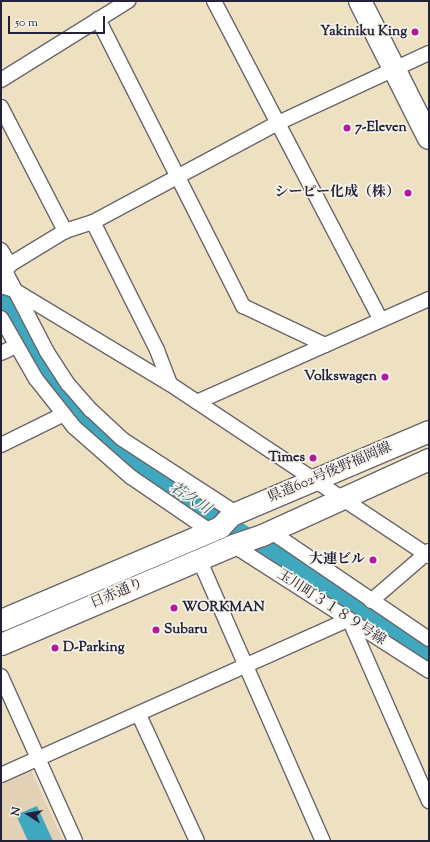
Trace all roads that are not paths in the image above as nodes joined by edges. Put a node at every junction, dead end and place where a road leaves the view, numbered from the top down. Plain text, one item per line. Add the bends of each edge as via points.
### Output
1 (214, 1) edge
2 (360, 1) edge
3 (122, 2) edge
4 (98, 19) junction
5 (429, 53) edge
6 (394, 70) junction
7 (1, 80) edge
8 (1, 107) edge
9 (278, 123) junction
10 (429, 138) edge
11 (175, 176) junction
12 (93, 222) junction
13 (65, 231) junction
14 (1, 250) edge
15 (5, 268) edge
16 (9, 288) edge
17 (429, 299) edge
18 (1, 318) edge
19 (381, 320) junction
20 (326, 345) junction
21 (16, 346) junction
22 (1, 353) edge
23 (170, 384) junction
24 (197, 402) junction
25 (62, 415) junction
26 (429, 431) edge
27 (1, 445) edge
28 (429, 459) edge
29 (316, 480) junction
30 (342, 496) junction
31 (224, 522) junction
32 (266, 533) junction
33 (233, 545) junction
34 (428, 553) edge
35 (199, 559) junction
36 (371, 601) junction
37 (349, 619) junction
38 (1, 620) edge
39 (429, 639) edge
40 (1, 644) edge
41 (244, 665) junction
42 (429, 671) edge
43 (1, 676) edge
44 (139, 715) junction
45 (38, 759) junction
46 (1, 775) edge
47 (429, 801) edge
48 (74, 841) edge
49 (197, 841) edge
50 (323, 841) edge

1 - 9 street
2 - 6 highway
3 - 4 street
4 - 7 street
4 - 11 street
5 - 6 street
6 - 9 street
6 - 10 highway
8 - 13 street
9 - 11 street
9 - 19 street
11 - 12 street
11 - 20 street via 243,306
12 - 13 street
12 - 23 street
13 - 15 street
14 - 15 street
15 - 16 street
16 - 23 street
16 - 31 street via 58,369 91,410 122,439
17 - 19 street
18 - 21 street
19 - 20 street
20 - 24 street
21 - 22 street
21 - 25 street
23 - 24 street
24 - 29 street
25 - 27 street
25 - 31 street via 131,476
26 - 29 main road, 県道602号後野福岡線
28 - 30 main road, 県道602号後野福岡線
29 - 30 street
29 - 31 main road, 県道602号後野福岡線
30 - 32 main road, 県道602号後野福岡線
30 - 34 street
31 - 38 main road, 日赤通り
32 - 33 main road, 県道602号後野福岡線
32 - 36 street, 玉川町３１８９号線
33 - 35 main road, 日赤通り
33 - 37 street, 玉川町３１８９号線
34 - 36 street
35 - 40 main road, 日赤通り
35 - 41 street
36 - 39 street, 玉川町３１８９号線
37 - 41 street
37 - 42 street, 玉川町３１８９号線
37 - 47 street
41 - 44 street
41 - 50 street
43 - 45 street
44 - 45 street
44 - 49 street
45 - 46 street
45 - 48 street

